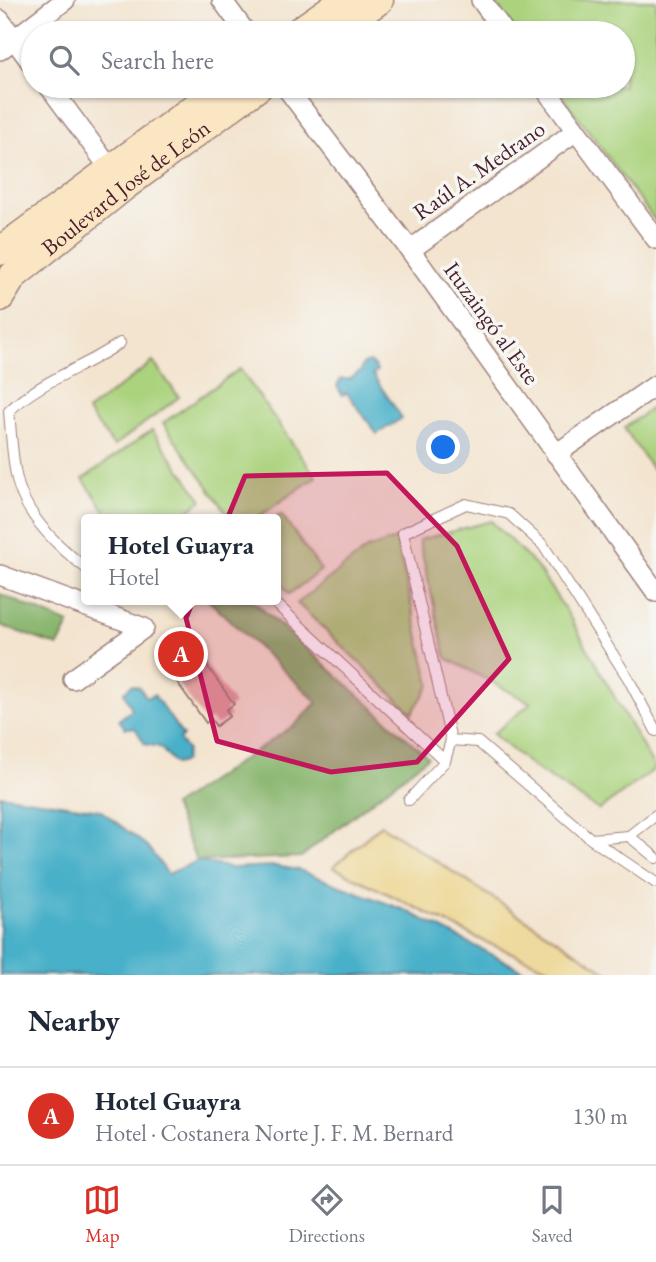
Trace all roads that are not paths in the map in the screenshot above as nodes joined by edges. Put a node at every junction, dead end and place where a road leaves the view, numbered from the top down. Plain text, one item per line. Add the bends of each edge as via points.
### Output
1 (65, 0) edge
2 (222, 0) edge
3 (344, 0) edge
4 (379, 0) edge
5 (481, 0) edge
6 (0, 20) edge
7 (37, 21) edge
8 (237, 21) edge
9 (315, 21) edge
10 (349, 21) edge
11 (496, 21) edge
12 (21, 33) edge
13 (7, 44) edge
14 (21, 55) edge
15 (58, 98) edge
16 (210, 98) edge
17 (240, 98) edge
18 (294, 98) edge
19 (552, 98) edge
20 (576, 131) junction
21 (116, 177) junction
22 (656, 239) edge
23 (410, 250) junction
24 (0, 251) edge
25 (4, 278) edge
26 (120, 343) dead end
27 (656, 385) edge
28 (5, 410) edge
29 (556, 454) junction
30 (81, 564) edge
31 (0, 575) edge
32 (656, 592) edge
33 (81, 605) edge
34 (82, 605) edge
35 (277, 605) edge
36 (73, 679) dead end
37 (656, 731) edge
38 (451, 740) junction
39 (445, 761) junction
40 (410, 800) dead end
41 (656, 815) edge
42 (629, 836) junction
43 (591, 839) junction
44 (656, 859) edge
45 (656, 883) edge

1 - 7 street
2 - 8 street
3 - 9 main road
4 - 10 main road
5 - 11 street
6 - 13 street
12 - 13 street
13 - 14 street
15 - 21 street
16 - 21 main road, Boulevard José de León
17 - 21 main road, Boulevard José de León
18 - 23 street, Ituzaingó al Este
19 - 20 street
20 - 22 street
20 - 23 street, Raúl A. Medrano
21 - 24 main road, Boulevard José de León
21 - 25 main road, Boulevard José de León
23 - 29 street, Ituzaingó al Este
26 - 28 lane
27 - 29 street
28 - 30 lane via 16,478 29,508 60,548
29 - 32 street, Ituzaingó al Este
31 - 33 street
34 - 36 street via 144,628
35 - 39 lane
37 - 38 lane via 628,678 542,545 509,514 466,504 403,533
38 - 39 lane
38 - 43 lane via 478,742
39 - 40 lane
41 - 42 lane
42 - 43 lane
42 - 44 lane
43 - 45 lane

